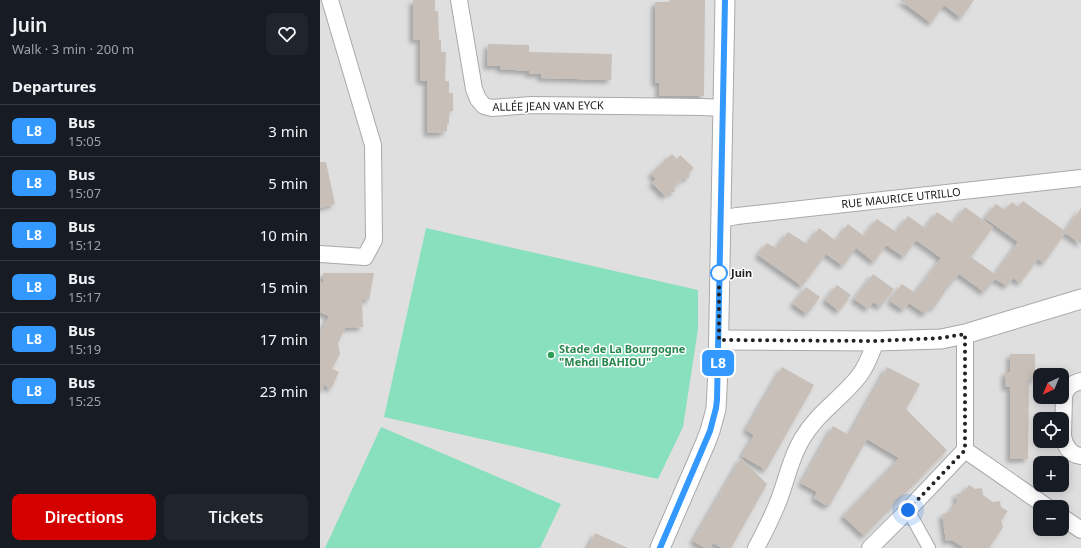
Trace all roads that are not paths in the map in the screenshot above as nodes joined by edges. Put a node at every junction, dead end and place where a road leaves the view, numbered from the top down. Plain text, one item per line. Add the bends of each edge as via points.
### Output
1 (330, 0) edge
2 (459, 0) edge
3 (725, 0) edge
4 (723, 108) junction
5 (1081, 178) edge
6 (720, 219) junction
7 (320, 254) edge
8 (1081, 299) edge
9 (965, 334) junction
10 (719, 340) junction
11 (876, 341) junction
12 (1081, 381) edge
13 (965, 450) junction
14 (1081, 456) edge
15 (1037, 500) edge
16 (908, 510) junction
17 (1069, 522) edge
18 (1081, 530) edge
19 (660, 548) edge
20 (756, 548) edge
21 (870, 548) edge
22 (929, 548) edge

1 - 7 street via 373,145 374,240 365,257
2 - 4 street, ALLÉE JEAN VAN EYCK via 474,89 484,106 492,108 550,104
3 - 4 street
4 - 6 street
5 - 6 street, RUE MAURICE UTRILLO
6 - 10 street
8 - 9 street
9 - 11 street via 941,338
9 - 13 street
10 - 11 street
10 - 19 street via 714,420
11 - 20 street via 860,375 812,423 801,440 776,507
12 - 14 street via 1068,387 1065,392 1063,436 1071,453
13 - 15 street
13 - 16 street
16 - 21 street
16 - 22 street
17 - 18 street

